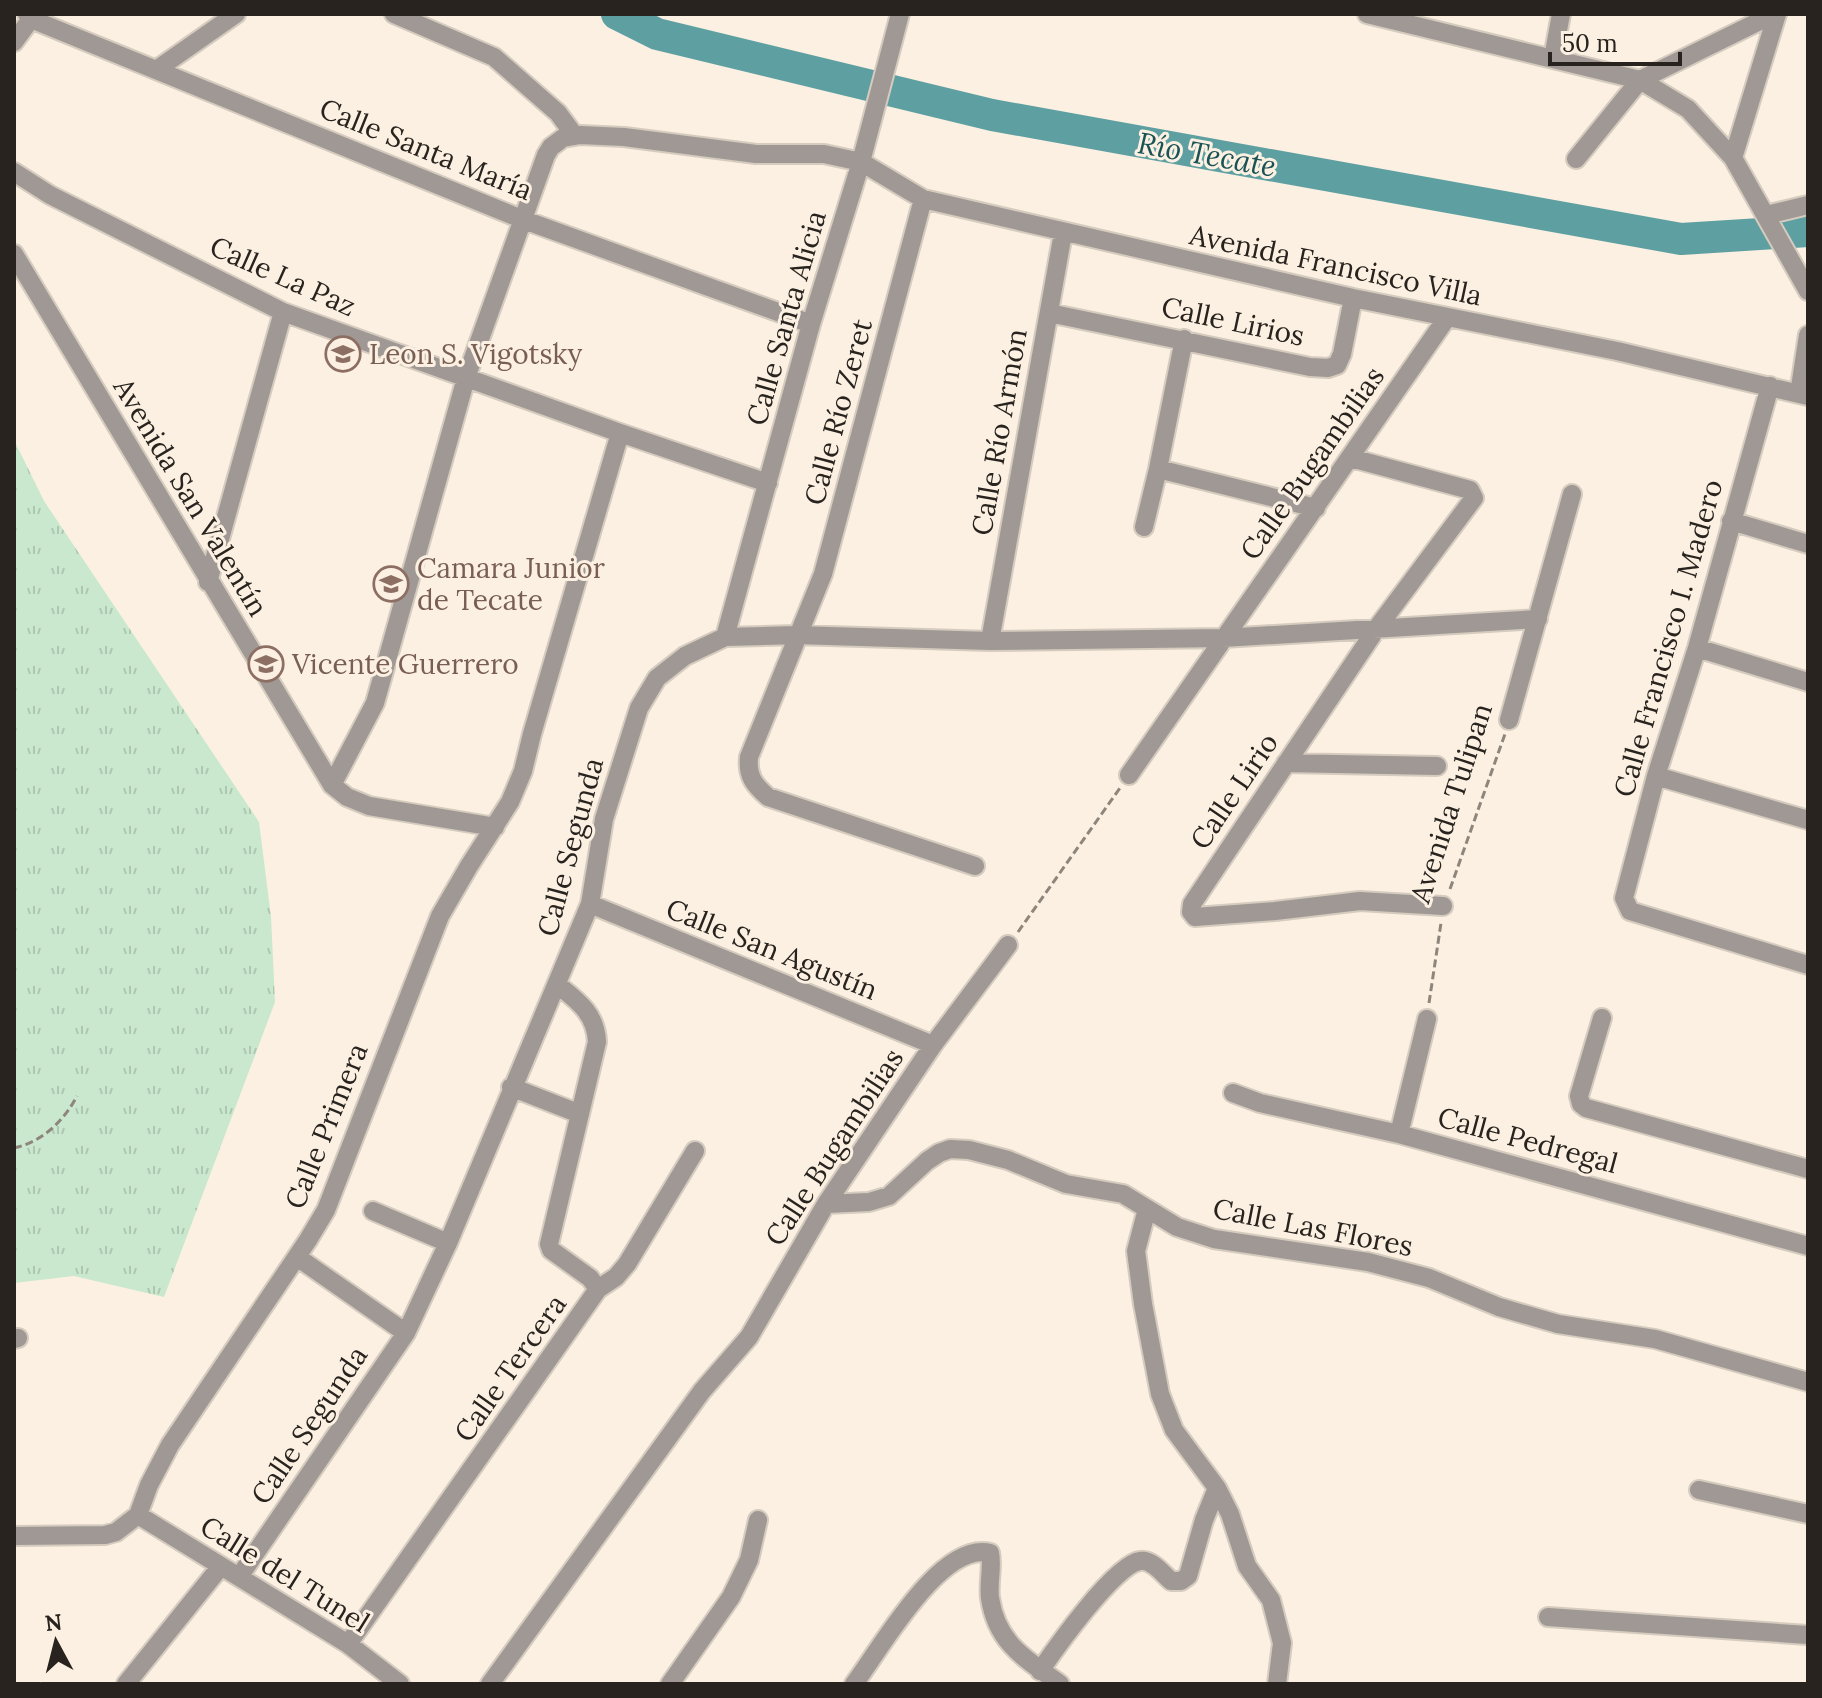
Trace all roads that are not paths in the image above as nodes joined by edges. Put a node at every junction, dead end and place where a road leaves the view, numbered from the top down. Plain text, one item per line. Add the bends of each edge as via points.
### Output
1 (236, 14) edge
2 (394, 14) edge
3 (900, 14) edge
4 (1367, 14) edge
5 (1561, 14) edge
6 (1775, 14) edge
7 (29, 16) edge
8 (1420, 20) edge
9 (14, 42) edge
10 (1553, 58) junction
11 (156, 70) junction
12 (1640, 80) junction
13 (575, 136) junction
14 (1733, 158) junction
15 (1576, 159) dead end
16 (861, 162) junction
17 (14, 172) edge
18 (923, 199) junction
19 (1808, 205) edge
20 (1766, 215) junction
21 (524, 220) junction
22 (1063, 233) junction
23 (14, 254) edge
24 (1808, 291) edge
25 (1353, 298) junction
26 (283, 312) junction
27 (1049, 313) junction
28 (1446, 319) junction
29 (811, 324) junction
30 (1808, 335) edge
31 (1184, 339) junction
32 (466, 378) junction
33 (1770, 386) junction
34 (1804, 395) edge
35 (620, 433) junction
36 (1351, 458) junction
37 (1158, 469) junction
38 (768, 483) junction
39 (1572, 494) dead end
40 (1316, 508) junction
41 (1731, 521) junction
42 (1144, 527) dead end
43 (1808, 544) edge
44 (208, 582) junction
45 (1538, 619) junction
46 (1377, 628) junction
47 (797, 635) junction
48 (725, 637) junction
49 (1223, 638) junction
50 (990, 641) junction
51 (1697, 648) junction
52 (1808, 682) edge
53 (1509, 720) road end
54 (1286, 763) junction
55 (1437, 766) dead end
56 (1129, 775) road end
57 (1656, 776) junction
58 (332, 785) junction
59 (1808, 820) edge
60 (495, 827) junction
61 (975, 866) dead end
62 (590, 904) junction
63 (1443, 906) road end
64 (1008, 945) road end
65 (1808, 965) edge
66 (558, 985) junction
67 (1602, 1018) dead end
68 (1427, 1019) road end
69 (933, 1045) junction
70 (511, 1087) junction
71 (1233, 1093) dead end
72 (580, 1114) junction
73 (1399, 1134) junction
74 (695, 1151) dead end
75 (1808, 1169) edge
76 (826, 1204) junction
77 (1147, 1209) junction
78 (373, 1211) dead end
79 (448, 1243) junction
80 (1808, 1246) edge
81 (297, 1257) junction
82 (598, 1289) junction
83 (406, 1333) junction
84 (1808, 1382) edge
85 (1217, 1488) junction
86 (1699, 1490) dead end
87 (1808, 1514) edge
88 (138, 1515) junction
89 (758, 1520) dead end
90 (14, 1536) edge
91 (221, 1566) junction
92 (239, 1577) junction
93 (1548, 1617) dead end
94 (1808, 1635) edge
95 (348, 1644) junction
96 (1040, 1671) junction
97 (126, 1684) edge
98 (400, 1684) edge
99 (490, 1684) edge
100 (670, 1684) edge
101 (854, 1684) edge
102 (1060, 1684) edge
103 (1277, 1684) edge

1 - 11 street
2 - 13 street via 494,57 558,113
3 - 16 street, Calle Santa Alicia
4 - 8 street
5 - 10 street
6 - 12 street
6 - 14 street
7 - 9 street
7 - 11 street, Calle Santa María
8 - 10 street
10 - 12 street
11 - 21 street, Calle Santa María
12 - 14 street via 1688,109
12 - 15 street
13 - 16 street, Avenida Francisco Villa via 756,154 824,154
13 - 21 street via 563,138 546,155
14 - 20 street
16 - 18 street, Avenida Francisco Villa
16 - 29 street, Calle Santa Alicia
17 - 26 street, Calle La Paz
18 - 22 street, Avenida Francisco Villa
18 - 47 street, Calle Río Zeret via 823,574
19 - 20 street
20 - 24 street
21 - 29 street, Calle Santa María
21 - 32 street
22 - 25 street, Avenida Francisco Villa
22 - 27 street, Calle Río Armón
23 - 44 street, Avenida San Valentín
25 - 28 street, Avenida Francisco Villa
25 - 31 street, Calle Lirios via 1342,354 1337,365 1328,368
26 - 32 street, Calle La Paz
26 - 44 street
27 - 31 street, Calle Lirios
27 - 50 street, Calle Río Armón
28 - 33 street, Avenida Francisco Villa
28 - 36 street, Calle Bugambilias
29 - 38 street, Calle Santa Alicia
30 - 34 street
31 - 37 street
32 - 35 street, Calle La Paz
32 - 58 street via 375,703
33 - 34 street, Avenida Francisco Villa
33 - 41 street, Calle Francisco I. Madero
35 - 38 street, Calle La Paz
35 - 60 street, Calle Primera via 523,771
36 - 40 street, Calle Bugambilias
36 - 46 street, Calle Lirio via 1474,494
37 - 40 street
37 - 42 street
38 - 48 street, Calle Santa Alicia
39 - 45 street, Avenida Tulipan
40 - 49 street, Calle Bugambilias
41 - 43 street
41 - 51 street, Calle Francisco I. Madero
44 - 58 street, Avenida San Valentín
45 - 46 street
45 - 53 street, Avenida Tulipan
46 - 49 street
46 - 54 street, Calle Lirio
47 - 48 street, Calle Segunda
47 - 50 street, Calle Segunda
47 - 61 street, Calle Río Zeret via 749,757 750,779 768,797
48 - 62 street, Calle Segunda via 685,656 657,678 639,708 604,819
49 - 50 street, Calle Segunda
49 - 56 street, Calle Bugambilias
51 - 52 street
51 - 57 street, Calle Francisco I. Madero
54 - 55 street
54 - 63 street, Calle Lirio via 1192,904 1195,917 1360,901
57 - 59 street
57 - 65 street, Calle Francisco I. Madero via 1624,898 1630,911
58 - 60 street, Avenida San Valentín via 369,806
60 - 81 street, Calle Primera via 440,916 326,1210
62 - 66 street, Calle Segunda
62 - 69 street, Calle San Agustín
64 - 69 street, Calle Bugambilias
66 - 70 street, Calle Segunda
66 - 72 street, Calle Tercera via 597,1027
67 - 75 street via 1579,1096 1586,1108
68 - 73 street
69 - 76 street, Calle Bugambilias
70 - 72 street
70 - 79 street, Calle Segunda
71 - 73 street, Calle Pedregal
72 - 82 street, Calle Tercera via 549,1244
73 - 80 street, Calle Pedregal
74 - 82 street via 627,1264
76 - 77 street, Calle Las Flores via 889,1196 927,1161 950,1149 1008,1160 1066,1184 1123,1194
76 - 99 street, Calle Bugambilias via 749,1337 702,1391
77 - 84 street, Calle Las Flores via 1177,1227 1214,1239 1368,1262 1558,1324 1655,1339
77 - 85 street via 1136,1251 1160,1394 1174,1430
78 - 79 street
79 - 83 street, Calle Segunda
81 - 83 street
81 - 88 street, Calle Primera via 170,1445
82 - 95 street, Calle Tercera
83 - 92 street, Calle Segunda
85 - 96 street via 1188,1576 1171,1581 1149,1562 1126,1567 1069,1628
85 - 103 street via 1247,1566 1271,1600 1282,1643
86 - 87 street
88 - 90 street via 105,1535
88 - 91 street, Calle del Tunel
89 - 100 street via 749,1560 731,1597
91 - 92 street, Calle del Tunel
91 - 97 street
92 - 95 street, Calle del Tunel
93 - 94 street
95 - 98 street, Calle del Tunel
96 - 101 street via 1012,1648 1000,1629 990,1596 992,1557 975,1552 948,1565 917,1595
96 - 102 street

